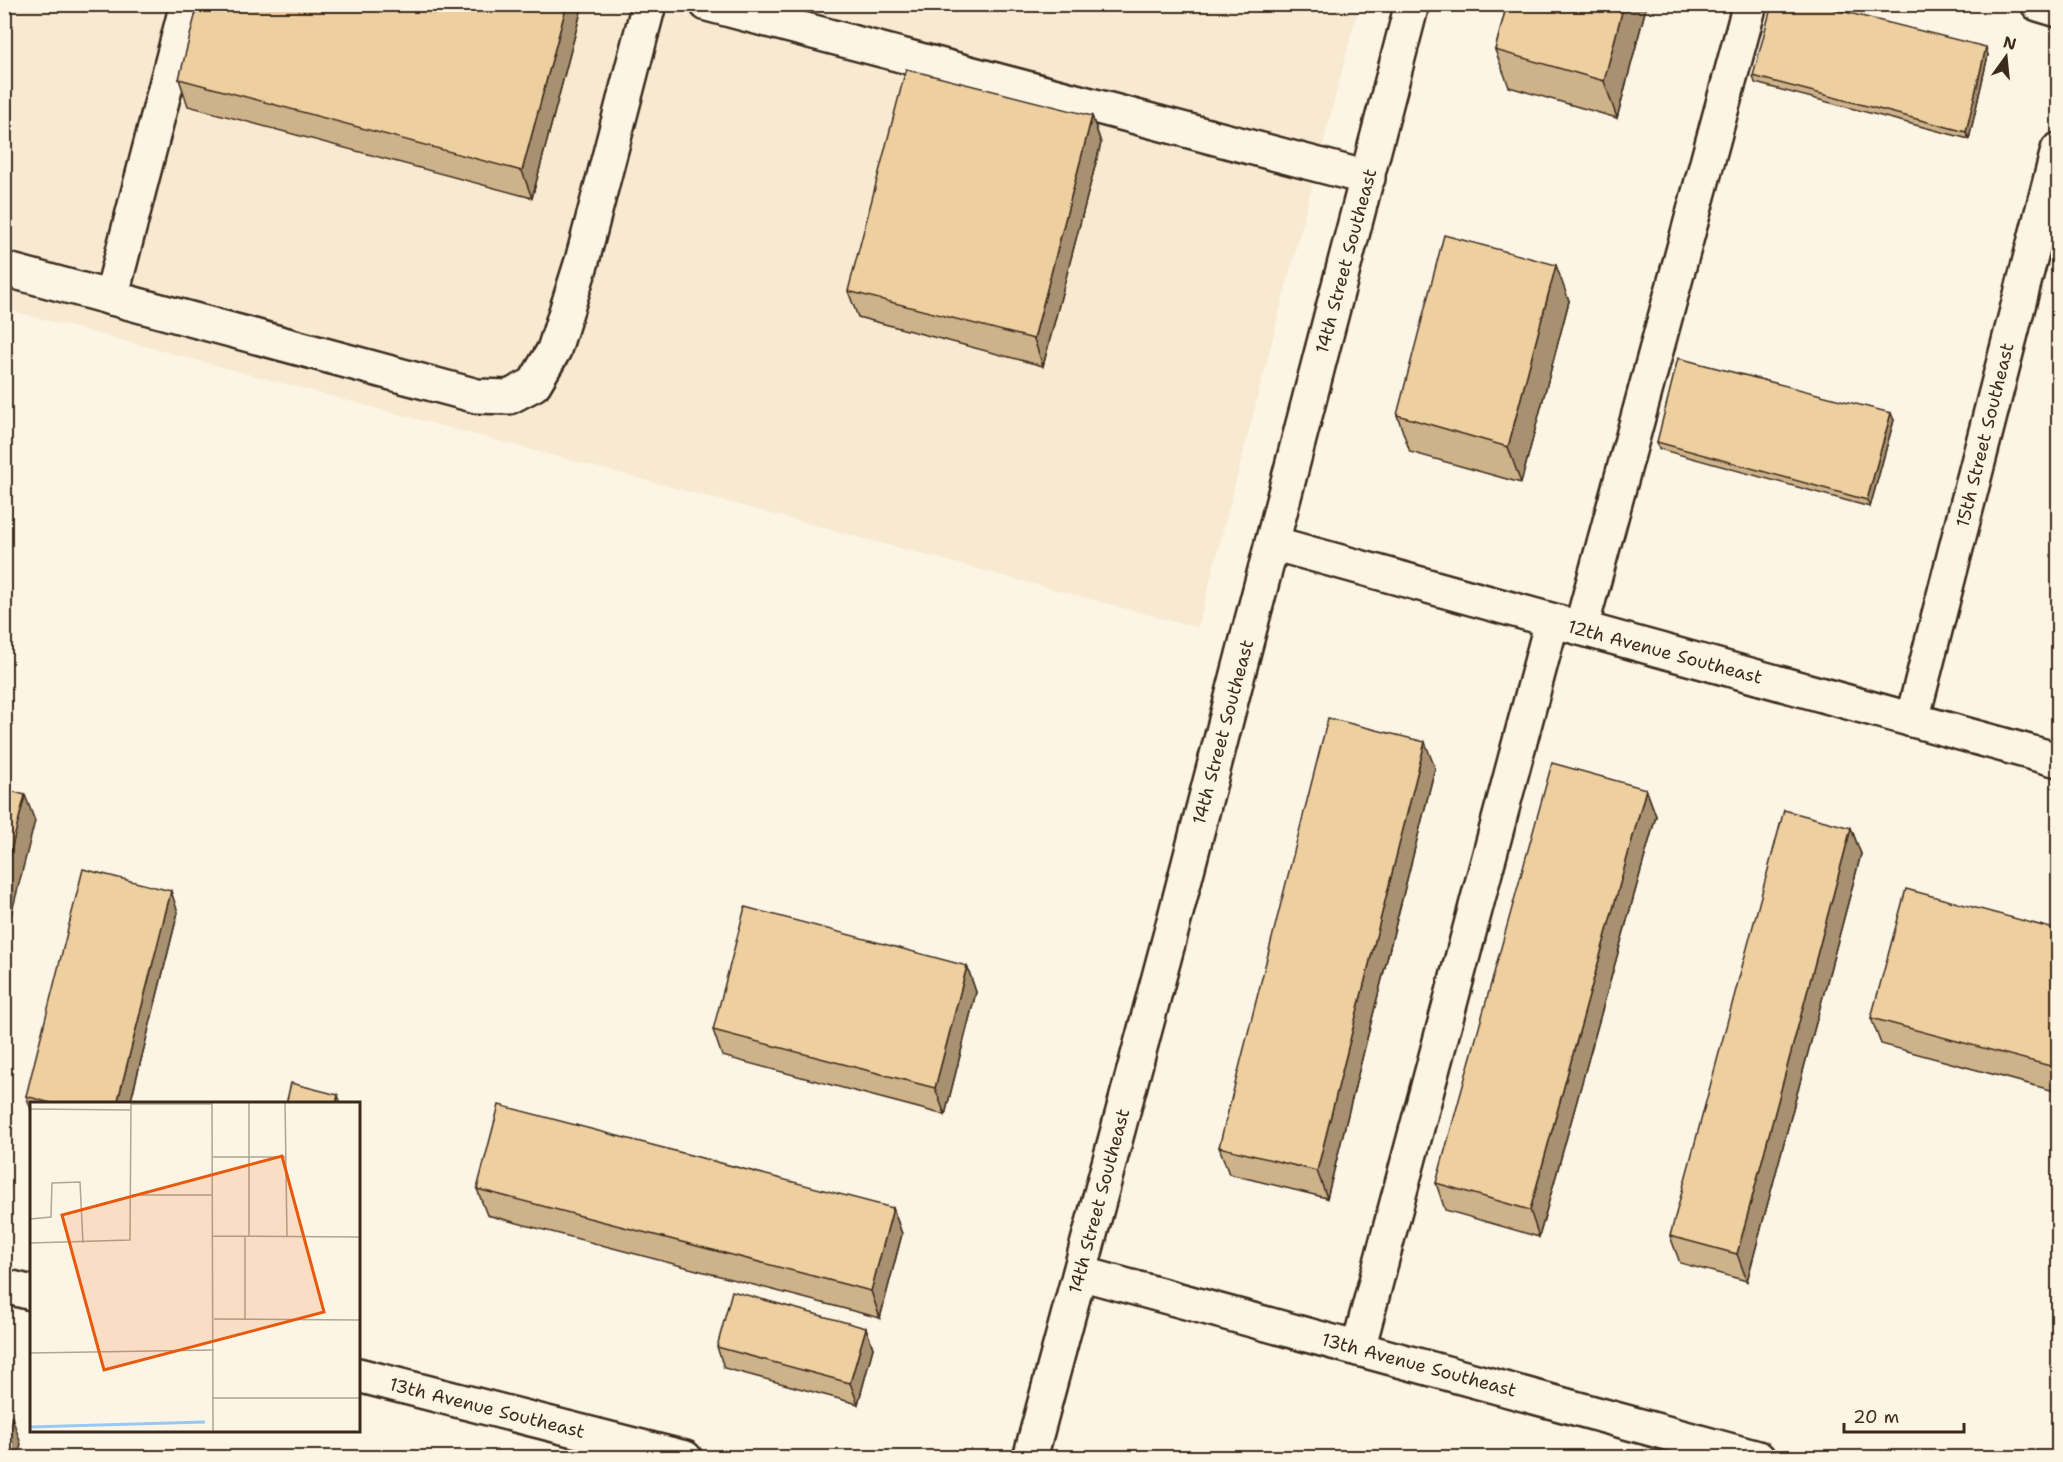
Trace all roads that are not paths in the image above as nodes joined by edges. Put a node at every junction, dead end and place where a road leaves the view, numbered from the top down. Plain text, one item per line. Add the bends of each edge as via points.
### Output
1 (187, 4) edge
2 (649, 4) edge
3 (707, 4) edge
4 (1412, 4) edge
5 (1750, 4) edge
6 (2038, 4) edge
7 (2058, 10) edge
8 (2058, 150) edge
9 (1368, 178) junction
10 (4, 269) edge
11 (111, 298) junction
12 (1272, 543) junction
13 (1567, 625) junction
14 (1912, 720) junction
15 (2058, 760) edge
16 (1080, 1273) junction
17 (4, 1286) edge
18 (30, 1292) edge
19 (1358, 1349) junction
20 (360, 1376) edge
21 (686, 1458) edge
22 (1030, 1458) edge
23 (1758, 1458) edge

1 - 11 street
2 - 11 street via 582,261 554,350 534,384 509,397 477,396
3 - 9 street
4 - 9 street, 14th Street Southeast
5 - 13 street
6 - 7 street
8 - 14 street, 15th Street Southeast
9 - 12 street, 14th Street Southeast
10 - 11 street
12 - 13 street, 12th Avenue Southeast
12 - 16 street, 14th Street Southeast
13 - 14 street, 12th Avenue Southeast
13 - 19 street
14 - 15 street, 12th Avenue Southeast
16 - 19 street, 13th Avenue Southeast
16 - 22 street, 14th Street Southeast
17 - 18 street
19 - 23 street, 13th Avenue Southeast
20 - 21 street, 13th Avenue Southeast

